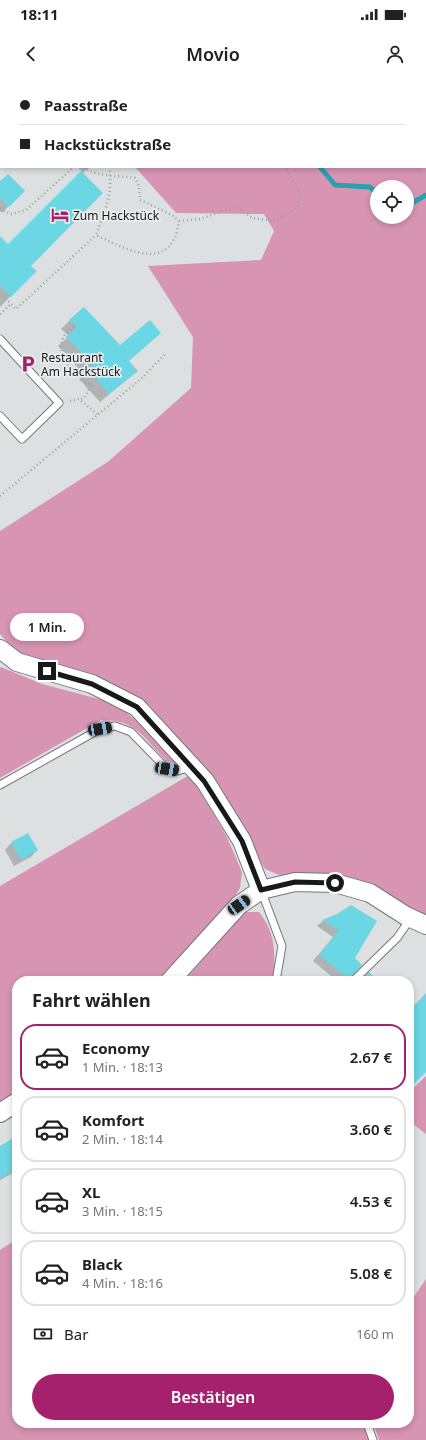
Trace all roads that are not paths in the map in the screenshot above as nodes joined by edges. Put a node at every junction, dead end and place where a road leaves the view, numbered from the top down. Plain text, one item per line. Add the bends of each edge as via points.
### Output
1 (0, 339) edge
2 (0, 416) edge
3 (0, 649) edge
4 (191, 767) junction
5 (0, 785) edge
6 (261, 890) junction
7 (419, 921) edge
8 (175, 976) edge
9 (277, 976) edge
10 (358, 976) edge
11 (12, 1105) edge
12 (0, 1113) edge
13 (369, 1428) edge
14 (373, 1440) edge

1 - 2 lane via 59,402 22,439
3 - 4 street via 17,662 92,684 137,707
4 - 5 lane via 178,771 167,769 131,732 115,726 100,729
4 - 6 street via 204,781 242,841
6 - 7 street via 295,882 335,883 370,893
6 - 8 street via 239,905
6 - 9 lane via 282,946
7 - 10 lane
11 - 12 street
13 - 14 lane

